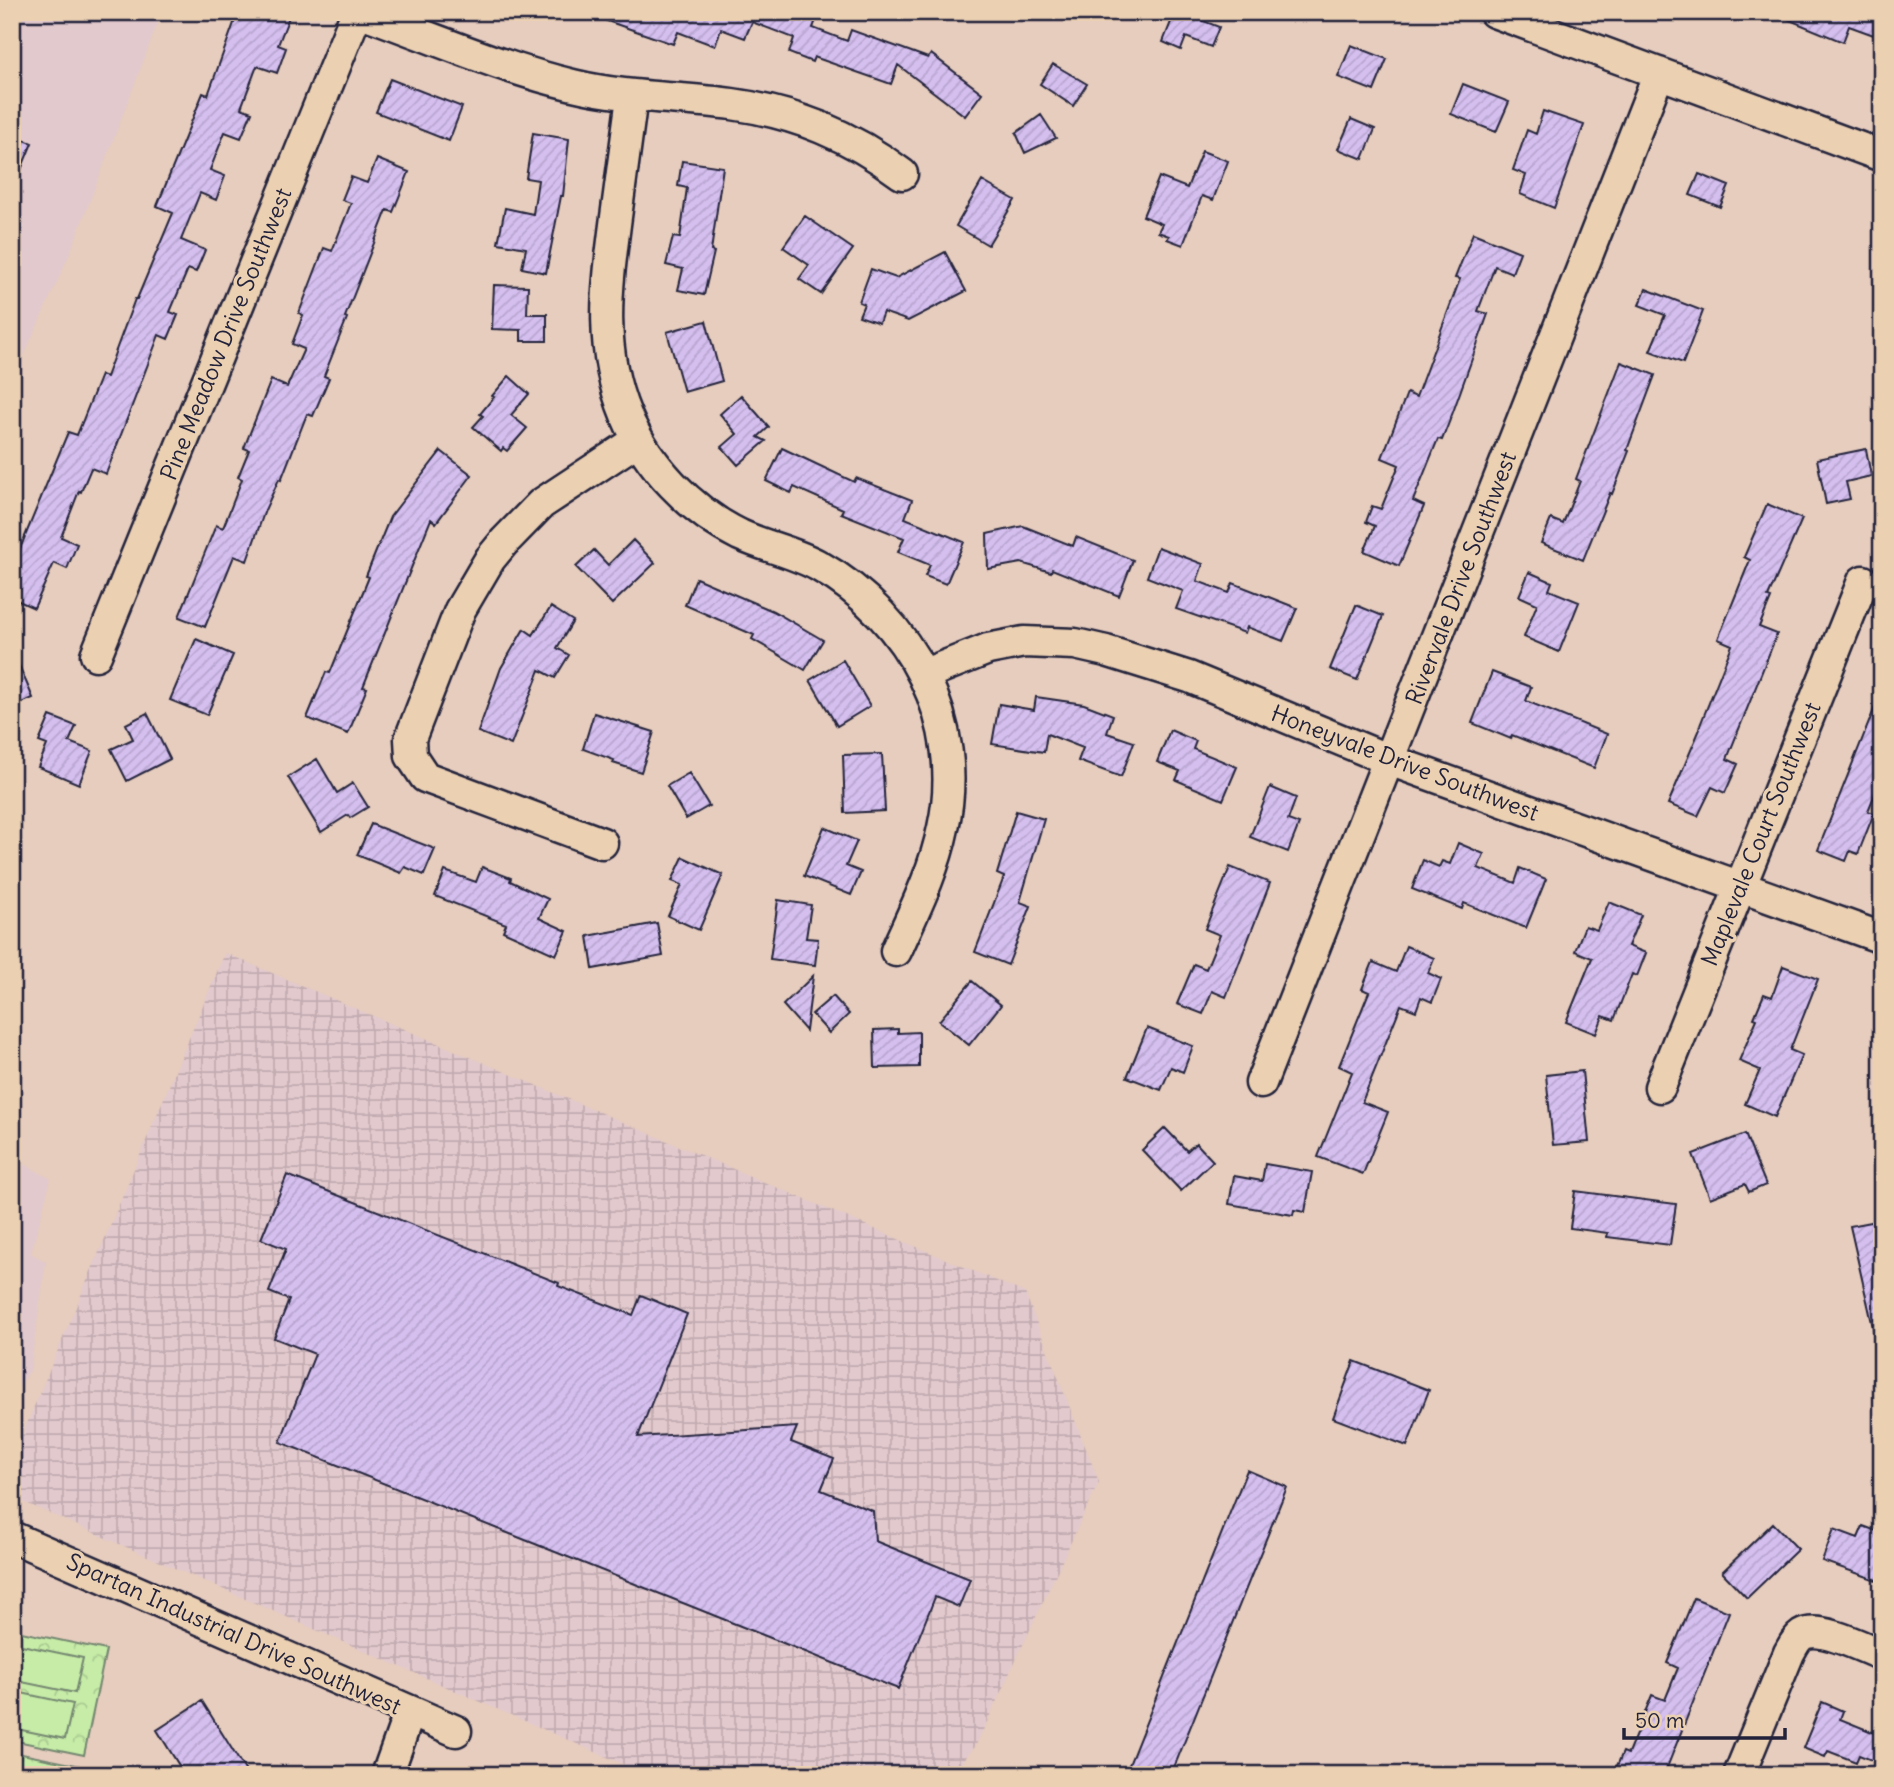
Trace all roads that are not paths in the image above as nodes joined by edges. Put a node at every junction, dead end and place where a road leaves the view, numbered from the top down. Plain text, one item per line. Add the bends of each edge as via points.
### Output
1 (359, 12) edge
2 (1494, 12) edge
3 (1659, 73) junction
4 (632, 97) junction
5 (1882, 156) edge
6 (902, 174) dead end
7 (638, 440) junction
8 (1863, 581) dead end
9 (96, 655) dead end
10 (925, 674) junction
11 (1389, 760) junction
12 (602, 843) dead end
13 (1740, 888) junction
14 (1882, 938) edge
15 (896, 951) dead end
16 (1261, 1083) dead end
17 (1660, 1087) dead end
18 (12, 1537) edge
19 (1882, 1654) edge
20 (410, 1711) junction
21 (456, 1731) dead end
22 (387, 1775) edge
23 (1739, 1775) edge

1 - 4 street via 547,78
1 - 9 street, Pine Meadow Drive Southwest
2 - 3 street
3 - 5 street
3 - 11 street, Rivervale Drive Southwest
4 - 6 street via 772,112 848,138
4 - 7 street via 608,275 606,329 612,374
7 - 10 street via 676,487 710,517 740,535 818,565 861,594 894,629
7 - 12 street via 541,505 490,559 460,610 410,739 411,757 425,776
8 - 13 street, Maplevale Court Southwest
10 - 11 street, Honeyvale Drive Southwest via 1002,646 1040,642 1088,646 1189,677
10 - 15 street via 944,734 947,804 929,878
11 - 13 street, Honeyvale Drive Southwest
11 - 16 street, Rivervale Drive Southwest
13 - 14 street, Honeyvale Drive Southwest
13 - 17 street, Maplevale Court Southwest
18 - 20 street, Spartan Industrial Drive Southwest
19 - 23 street via 1825,1634 1801,1636 1789,1653
20 - 21 street, Spartan Industrial Drive Southwest
20 - 22 street

